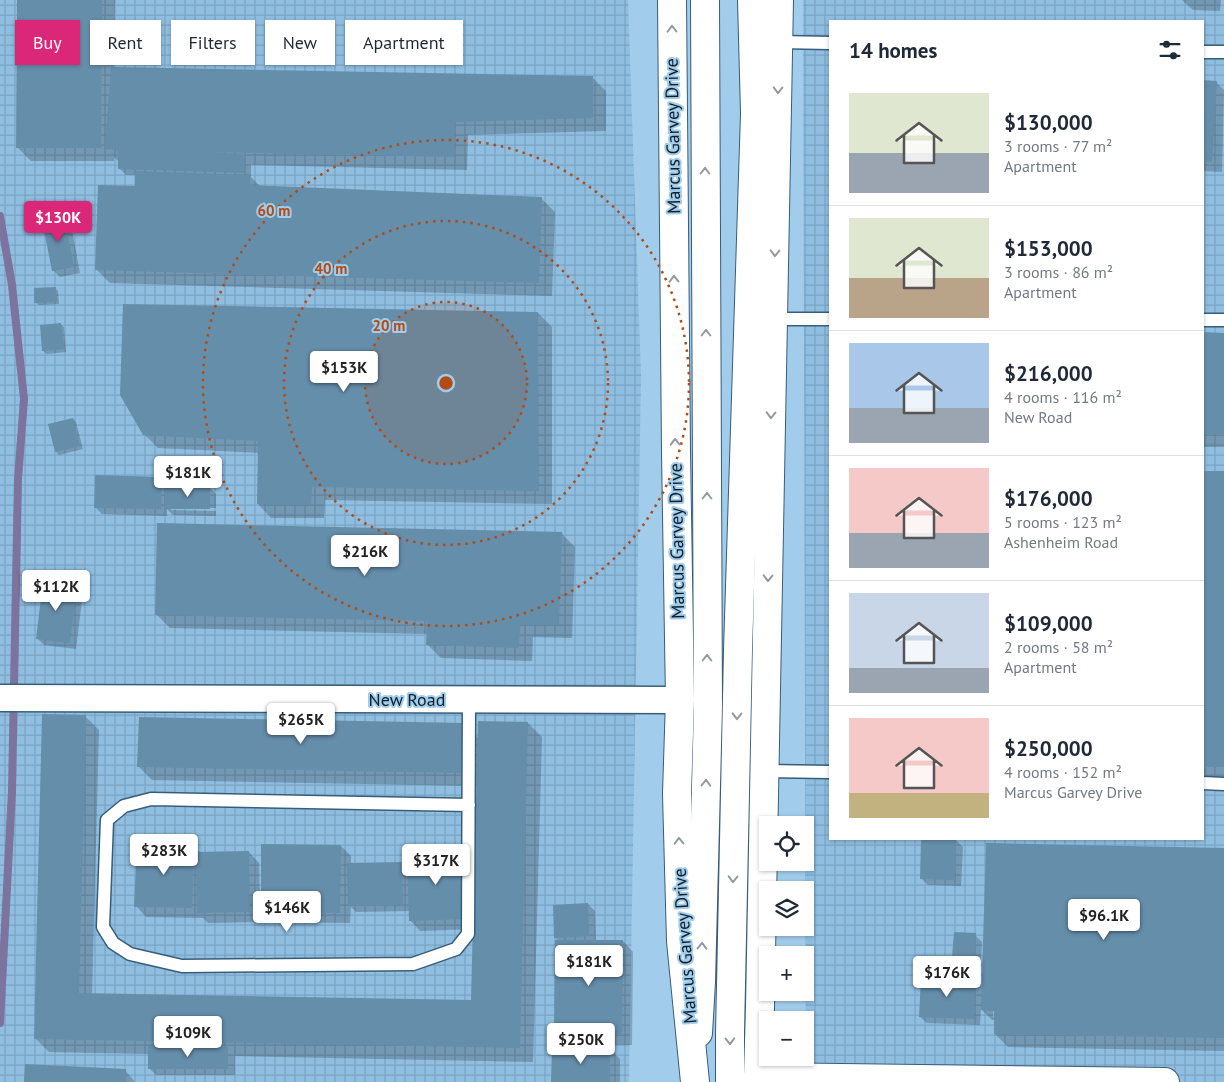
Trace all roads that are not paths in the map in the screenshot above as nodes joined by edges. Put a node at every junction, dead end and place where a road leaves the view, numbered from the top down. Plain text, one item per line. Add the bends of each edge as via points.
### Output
1 (672, 0) edge
2 (705, 0) edge
3 (752, 0) edge
4 (779, 0) edge
5 (779, 42) junction
6 (829, 43) edge
7 (1204, 52) edge
8 (1224, 52) edge
9 (773, 319) junction
10 (829, 319) edge
11 (1204, 320) edge
12 (1224, 320) edge
13 (0, 698) edge
14 (469, 700) junction
15 (680, 700) junction
16 (765, 771) junction
17 (829, 772) edge
18 (1204, 783) edge
19 (1224, 784) edge
20 (469, 805) junction
21 (757, 1079) edge
22 (696, 1082) edge
23 (730, 1082) edge
24 (1165, 1082) edge

15 -> 1 main road, Marcus Garvey Drive
22 -> 2 main road, Marcus Garvey Drive via 708,707
3 -> 23 main road via 755,112 738,650
4 - 5 main road
5 - 6 lane
5 -> 9 main road
7 - 8 lane
9 - 10 lane
9 -> 16 main road
11 - 12 lane
13 - 14 street, New Road
14 - 15 street, New Road
14 - 20 lane
22 -> 15 main road, Marcus Garvey Drive via 681,941 677,794
16 - 17 lane
16 - 21 main road
18 - 19 lane
20 - 20 lane via 151,799 124,806 107,820 104,927 113,943 130,954 182,966 413,964 456,949 468,934
21 - 24 main road

